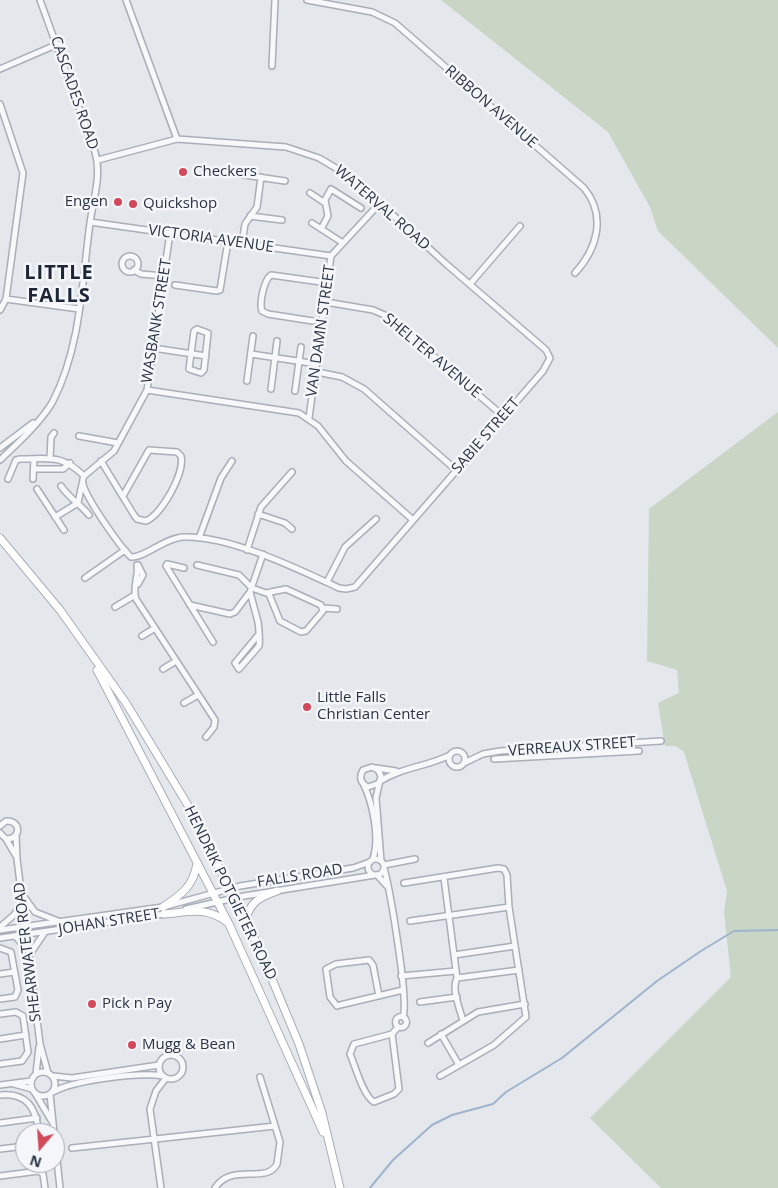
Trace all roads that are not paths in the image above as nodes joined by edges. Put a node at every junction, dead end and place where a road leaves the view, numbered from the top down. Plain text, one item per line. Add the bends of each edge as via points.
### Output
1 (40, 0) edge
2 (275, 0) edge
3 (307, 0) edge
4 (351, 0) edge
5 (129, 1) edge
6 (350, 8) junction
7 (58, 44) junction
8 (272, 66) dead end
9 (0, 69) edge
10 (0, 104) edge
11 (177, 139) junction
12 (98, 160) junction
13 (238, 174) dead end
14 (261, 177) junction
15 (285, 180) dead end
16 (310, 193) dead end
17 (325, 203) junction
18 (380, 203) junction
19 (361, 208) dead end
20 (250, 216) junction
21 (282, 220) dead end
22 (90, 222) junction
23 (312, 223) dead end
24 (520, 226) dead end
25 (320, 229) junction
26 (170, 233) junction
27 (228, 241) junction
28 (242, 243) junction
29 (343, 243) junction
30 (331, 256) junction
31 (134, 270) dead end
32 (575, 274) dead end
33 (164, 276) junction
34 (328, 283) junction
35 (470, 284) junction
36 (175, 285) dead end
37 (6, 299) junction
38 (326, 302) junction
39 (79, 309) junction
40 (0, 310) edge
41 (313, 320) dead end
42 (253, 336) dead end
43 (277, 341) dead end
44 (301, 347) dead end
45 (153, 348) junction
46 (546, 350) joint
47 (191, 354) junction
48 (251, 354) junction
49 (206, 356) junction
50 (274, 358) junction
51 (300, 361) junction
52 (318, 364) junction
53 (317, 372) junction
54 (247, 381) dead end
55 (271, 389) dead end
56 (147, 390) junction
57 (295, 391) dead end
58 (504, 416) junction
59 (39, 418) junction
60 (309, 418) junction
61 (54, 433) dead end
62 (79, 436) dead end
63 (118, 443) junction
64 (0, 448) edge
65 (34, 459) junction
66 (50, 459) junction
67 (0, 460) edge
68 (101, 461) junction
69 (232, 461) dead end
70 (70, 463) junction
71 (34, 469) junction
72 (456, 470) junction
73 (292, 472) dead end
74 (84, 476) junction
75 (8, 479) dead end
76 (33, 479) dead end
77 (82, 484) junction
78 (61, 486) dead end
79 (36, 489) dead end
80 (123, 496) junction
81 (78, 503) junction
82 (258, 514) junction
83 (89, 515) dead end
84 (55, 517) junction
85 (376, 519) dead end
86 (413, 520) junction
87 (292, 529) dead end
88 (64, 530) dead end
89 (0, 538) edge
90 (199, 538) junction
91 (125, 550) junction
92 (247, 550) junction
93 (263, 554) junction
94 (133, 558) junction
95 (197, 564) dead end
96 (184, 568) dead end
97 (85, 578) dead end
98 (327, 582) junction
99 (251, 590) junction
100 (269, 594) junction
101 (135, 595) junction
102 (190, 605) junction
103 (115, 607) dead end
104 (324, 608) junction
105 (337, 609) dead end
106 (155, 628) junction
107 (259, 634) junction
108 (142, 636) dead end
109 (213, 642) dead end
110 (89, 653) junction
111 (176, 661) junction
112 (163, 669) dead end
113 (198, 695) junction
114 (184, 703) dead end
115 (206, 737) dead end
116 (661, 741) dead end
117 (639, 751) dead end
118 (462, 753) junction
119 (483, 754) junction
120 (450, 755) junction
121 (494, 758) dead end
122 (464, 763) junction
123 (430, 764) junction
124 (452, 766) junction
125 (376, 768) junction
126 (397, 771) junction
127 (362, 783) junction
128 (378, 783) junction
129 (0, 818) edge
130 (6, 821) junction
131 (0, 826) edge
132 (0, 833) edge
133 (16, 835) junction
134 (6, 839) junction
135 (17, 859) junction
136 (414, 859) dead end
137 (371, 861) junction
138 (198, 863) junction
139 (383, 864) junction
140 (324, 872) junction
141 (376, 875) junction
142 (444, 878) junction
143 (326, 882) junction
144 (404, 883) dead end
145 (230, 888) junction
146 (388, 888) junction
147 (276, 890) junction
148 (213, 893) junction
149 (22, 894) junction
150 (235, 898) junction
151 (23, 901) junction
152 (218, 901) junction
153 (509, 907) junction
154 (163, 911) junction
155 (449, 916) junction
156 (245, 920) junction
157 (410, 921) dead end
158 (60, 922) junction
159 (229, 924) junction
160 (26, 926) junction
161 (0, 928) edge
162 (45, 932) junction
163 (27, 935) junction
164 (14, 936) junction
165 (0, 938) edge
166 (515, 946) junction
167 (0, 948) edge
168 (29, 953) junction
169 (454, 955) junction
170 (519, 970) junction
171 (456, 971) junction
172 (14, 972) junction
173 (0, 974) edge
174 (401, 976) junction
175 (457, 978) junction
176 (403, 990) junction
177 (379, 996) junction
178 (457, 997) junction
179 (0, 1000) edge
180 (420, 1002) dead end
181 (525, 1004) junction
182 (0, 1014) edge
183 (463, 1021) junction
184 (392, 1034) junction
185 (441, 1034) junction
186 (26, 1035) junction
187 (0, 1039) edge
188 (428, 1042) dead end
189 (40, 1044) junction
190 (0, 1064) edge
191 (160, 1065) junction
192 (459, 1065) junction
193 (36, 1074) junction
194 (50, 1075) junction
195 (440, 1076) dead end
196 (165, 1077) junction
197 (260, 1077) dead end
198 (32, 1081) junction
199 (11, 1084) junction
200 (0, 1085) edge
201 (34, 1091) junction
202 (52, 1093) junction
203 (0, 1096) edge
204 (37, 1118) junction
205 (53, 1122) joint
206 (0, 1123) edge
207 (38, 1123) edge
208 (276, 1126) junction
209 (153, 1138) junction
210 (15, 1147) edge
211 (72, 1148) dead end
212 (0, 1149) edge
213 (332, 1153) junction
214 (58, 1173) edge
215 (0, 1176) edge
216 (45, 1188) edge
217 (60, 1188) edge
218 (161, 1188) edge
219 (215, 1188) edge
220 (340, 1188) edge

1 - 7 street, CASCADES ROAD
2 - 8 street
3 - 6 street, RIBBON AVENUE
4 - 6 street
5 - 11 street
6 - 32 street, RIBBON AVENUE via 372,12 395,23 584,188 595,206 596,233 593,250
7 - 9 street
7 - 12 street, CASCADES ROAD
10 - 37 street via 23,173
11 - 12 street, WATERVAL ROAD
11 - 18 street, WATERVAL ROAD via 251,143 304,152 341,171
12 - 22 street, CASCADES ROAD
13 - 14 street
14 - 15 street
14 - 20 street via 257,207
16 - 17 street
17 - 19 street via 332,189
17 - 25 street via 328,216
18 - 29 street, VAN DAMN STREET
18 - 35 street, WATERVAL ROAD
20 - 21 street
20 - 28 street via 245,224
22 - 26 street, VICTORIA AVENUE
22 - 39 street, CASCADES ROAD
23 - 25 street
24 - 35 street
25 - 29 street
26 - 27 street, VICTORIA AVENUE
26 - 33 street, WASBANK STREET
27 - 28 street, VICTORIA AVENUE
27 - 36 street via 220,290
28 - 30 street, VICTORIA AVENUE
29 - 30 street, VAN DAMN STREET
30 - 34 street, VAN DAMN STREET
31 - 33 street
33 - 45 street, WASBANK STREET
34 - 38 street, VAN DAMN STREET
34 - 41 street via 271,275 267,278 260,306 262,311
35 - 46 street, WATERVAL ROAD
37 - 39 street
37 - 40 street
38 - 52 street, VAN DAMN STREET
38 - 58 street, SHELTER AVENUE via 373,310 387,316
39 - 59 street, CASCADES ROAD via 64,373 52,402
42 - 48 street
43 - 50 street
44 - 51 street
45 - 47 street
45 - 56 street, WASBANK STREET
46 - 58 street, SABIE STREET via 550,354 549,364
47 - 49 street
47 - 49 street via 191,372 203,372
47 - 49 street via 195,330 206,330
48 - 50 street
48 - 54 street
50 - 51 street
50 - 55 street
51 - 52 street
51 - 57 street
52 - 53 street, VAN DAMN STREET
53 - 60 street, VAN DAMN STREET
53 - 72 street via 342,377 364,389
56 - 60 street via 281,408
56 - 63 street, WASBANK STREET
58 - 72 street, SABIE STREET
59 - 64 street, CASCADES ROAD
59 - 67 street, CASCADES ROAD via 22,440
60 - 86 street via 346,461
61 - 66 street
62 - 63 street
63 - 68 street, WASBANK STREET
65 - 66 street
65 - 71 street
65 - 75 street via 16,460
66 - 70 street
68 - 74 street, WASBANK STREET
68 - 80 street
69 - 90 street via 221,478
70 - 71 street via 63,468
70 - 74 street
71 - 76 street
72 - 86 street, SABIE STREET
73 - 82 street
74 - 77 street
77 - 81 street
77 - 91 street
78 - 81 street via 69,498
79 - 84 street
80 - 80 street via 149,450 177,452 181,456 166,503 150,519 137,519
81 - 83 street
81 - 84 street
82 - 87 street via 285,523
82 - 92 street
84 - 88 street
85 - 98 street via 345,547
86 - 98 street, SABIE STREET via 355,586 346,590
89 - 110 main road, HENDRIK POTGIETER ROAD via 60,610
90 - 92 street, SABIE STREET
90 - 94 street, SABIE STREET via 167,540
91 - 94 street
91 - 97 street
92 - 93 street, SABIE STREET
93 - 98 street, SABIE STREET
93 - 99 street
94 - 101 street via 138,574
95 - 99 street via 239,575
96 - 102 street via 166,566
99 - 100 street
99 - 102 street via 230,614
99 - 107 street
100 - 104 street via 286,589
100 - 104 street via 280,621 301,632 306,631
101 - 103 street
101 - 106 street
102 - 109 street
104 - 105 street
106 - 108 street
106 - 111 street
107 - 107 street via 235,662 239,669 257,650
110 - 138 main road, HENDRIK POTGIETER ROAD
110 - 145 main road, HENDRIK POTGIETER ROAD via 158,752
111 - 112 street
111 - 113 street
113 - 114 street
113 - 115 street via 215,722
116 - 119 street, VERREAUX STREET
117 - 121 street
118 - 119 street, VERREAUX STREET
118 - 120 street
118 - 122 street
119 - 122 street, VERREAUX STREET
120 - 123 street
120 - 124 street
122 - 124 street via 459,767
123 - 124 street
123 - 126 street
125 - 126 street
125 - 127 street via 369,766 363,770 360,776
125 - 128 street via 380,773
126 - 128 street
127 - 128 street via 371,787
127 - 137 street via 373,814 376,846
128 - 139 street via 376,814
129 - 130 street
130 - 131 street
130 - 133 street via 16,824
132 - 134 street, SHEARWATER ROAD
133 - 134 street
133 - 135 street, SHEARWATER ROAD
134 - 135 street, SHEARWATER ROAD
135 - 149 street, SHEARWATER ROAD
136 - 139 street
137 - 139 street
137 - 140 street, FALLS ROAD via 354,868
137 - 141 street via 368,870
138 - 148 main road, HENDRIK POTGIETER ROAD
138 - 154 main road via 188,888
139 - 141 street
139 - 146 street
140 - 143 street
140 - 145 street, FALLS ROAD
141 - 143 street, FALLS ROAD
141 - 146 street
142 - 144 street
142 - 153 street via 504,869
142 - 155 street
143 - 147 street, FALLS ROAD
145 - 148 street, FALLS ROAD
145 - 150 main road, HENDRIK POTGIETER ROAD
146 - 174 street
147 - 150 street, FALLS ROAD
147 - 156 main road via 256,899
148 - 152 main road, HENDRIK POTGIETER ROAD
148 - 154 street, JOHAN STREET
149 - 151 street, SHEARWATER ROAD
149 - 158 street via 35,912
150 - 152 street, FALLS ROAD
150 - 156 main road, HENDRIK POTGIETER ROAD
151 - 160 street, SHEARWATER ROAD
151 - 161 street
152 - 154 street, JOHAN STREET
152 - 159 main road, HENDRIK POTGIETER ROAD
153 - 155 street
153 - 166 street
154 - 158 street, JOHAN STREET
154 - 159 main road via 205,911 217,914
154 - 162 street, JOHAN STREET
155 - 157 street
155 - 169 street
156 - 213 main road, HENDRIK POTGIETER ROAD via 298,1044
158 - 160 street, JOHAN STREET
159 - 213 main road, HENDRIK POTGIETER ROAD
160 - 161 street, JOHAN STREET
160 - 163 street, SHEARWATER ROAD
162 - 163 street, JOHAN STREET
162 - 168 street
163 - 164 street, JOHAN STREET
163 - 168 street, SHEARWATER ROAD
164 - 165 street, JOHAN STREET
164 - 168 street
166 - 169 street
166 - 170 street
167 - 172 street via 11,952
168 - 189 street, SHEARWATER ROAD
169 - 171 street
170 - 175 street
170 - 181 street
171 - 174 street
171 - 175 street
172 - 173 street
172 - 179 street via 18,993 15,997
174 - 176 street
175 - 178 street
176 - 177 street
176 - 184 street via 405,1010 403,1017 396,1019 398,1027
177 - 177 street via 334,1004 326,969 336,964 369,960 373,965
178 - 180 street
178 - 183 street
181 - 183 street via 478,1012
181 - 192 street via 523,1022 494,1045
182 - 186 street via 20,1014
183 - 185 street
184 - 184 street via 399,1089 374,1102 368,1098 350,1048 354,1044
185 - 188 street
185 - 192 street
186 - 187 street
186 - 190 street via 28,1052 25,1059
189 - 193 street, SHEARWATER ROAD
189 - 194 street, SHEARWATER ROAD
191 - 194 street via 72,1078
191 - 196 street
191 - 196 street via 170,1055 182,1061 183,1071 179,1077
192 - 195 street
193 - 194 street
193 - 198 street
194 - 202 street via 56,1084
196 - 202 street via 142,1074 70,1085
196 - 209 street via 151,1100
197 - 208 street
198 - 199 street
198 - 201 street
199 - 200 street
199 - 201 street
201 - 202 street via 42,1096
201 - 205 street
202 - 205 street
203 - 204 street via 21,1096
204 - 206 street
204 - 207 street
208 - 209 street
208 - 219 street via 280,1151 275,1169 224,1177
209 - 211 street
209 - 218 street
210 - 212 street
213 - 220 main road, HENDRIK POTGIETER ROAD
214 - 217 street
215 - 216 street via 39,1171 43,1174

